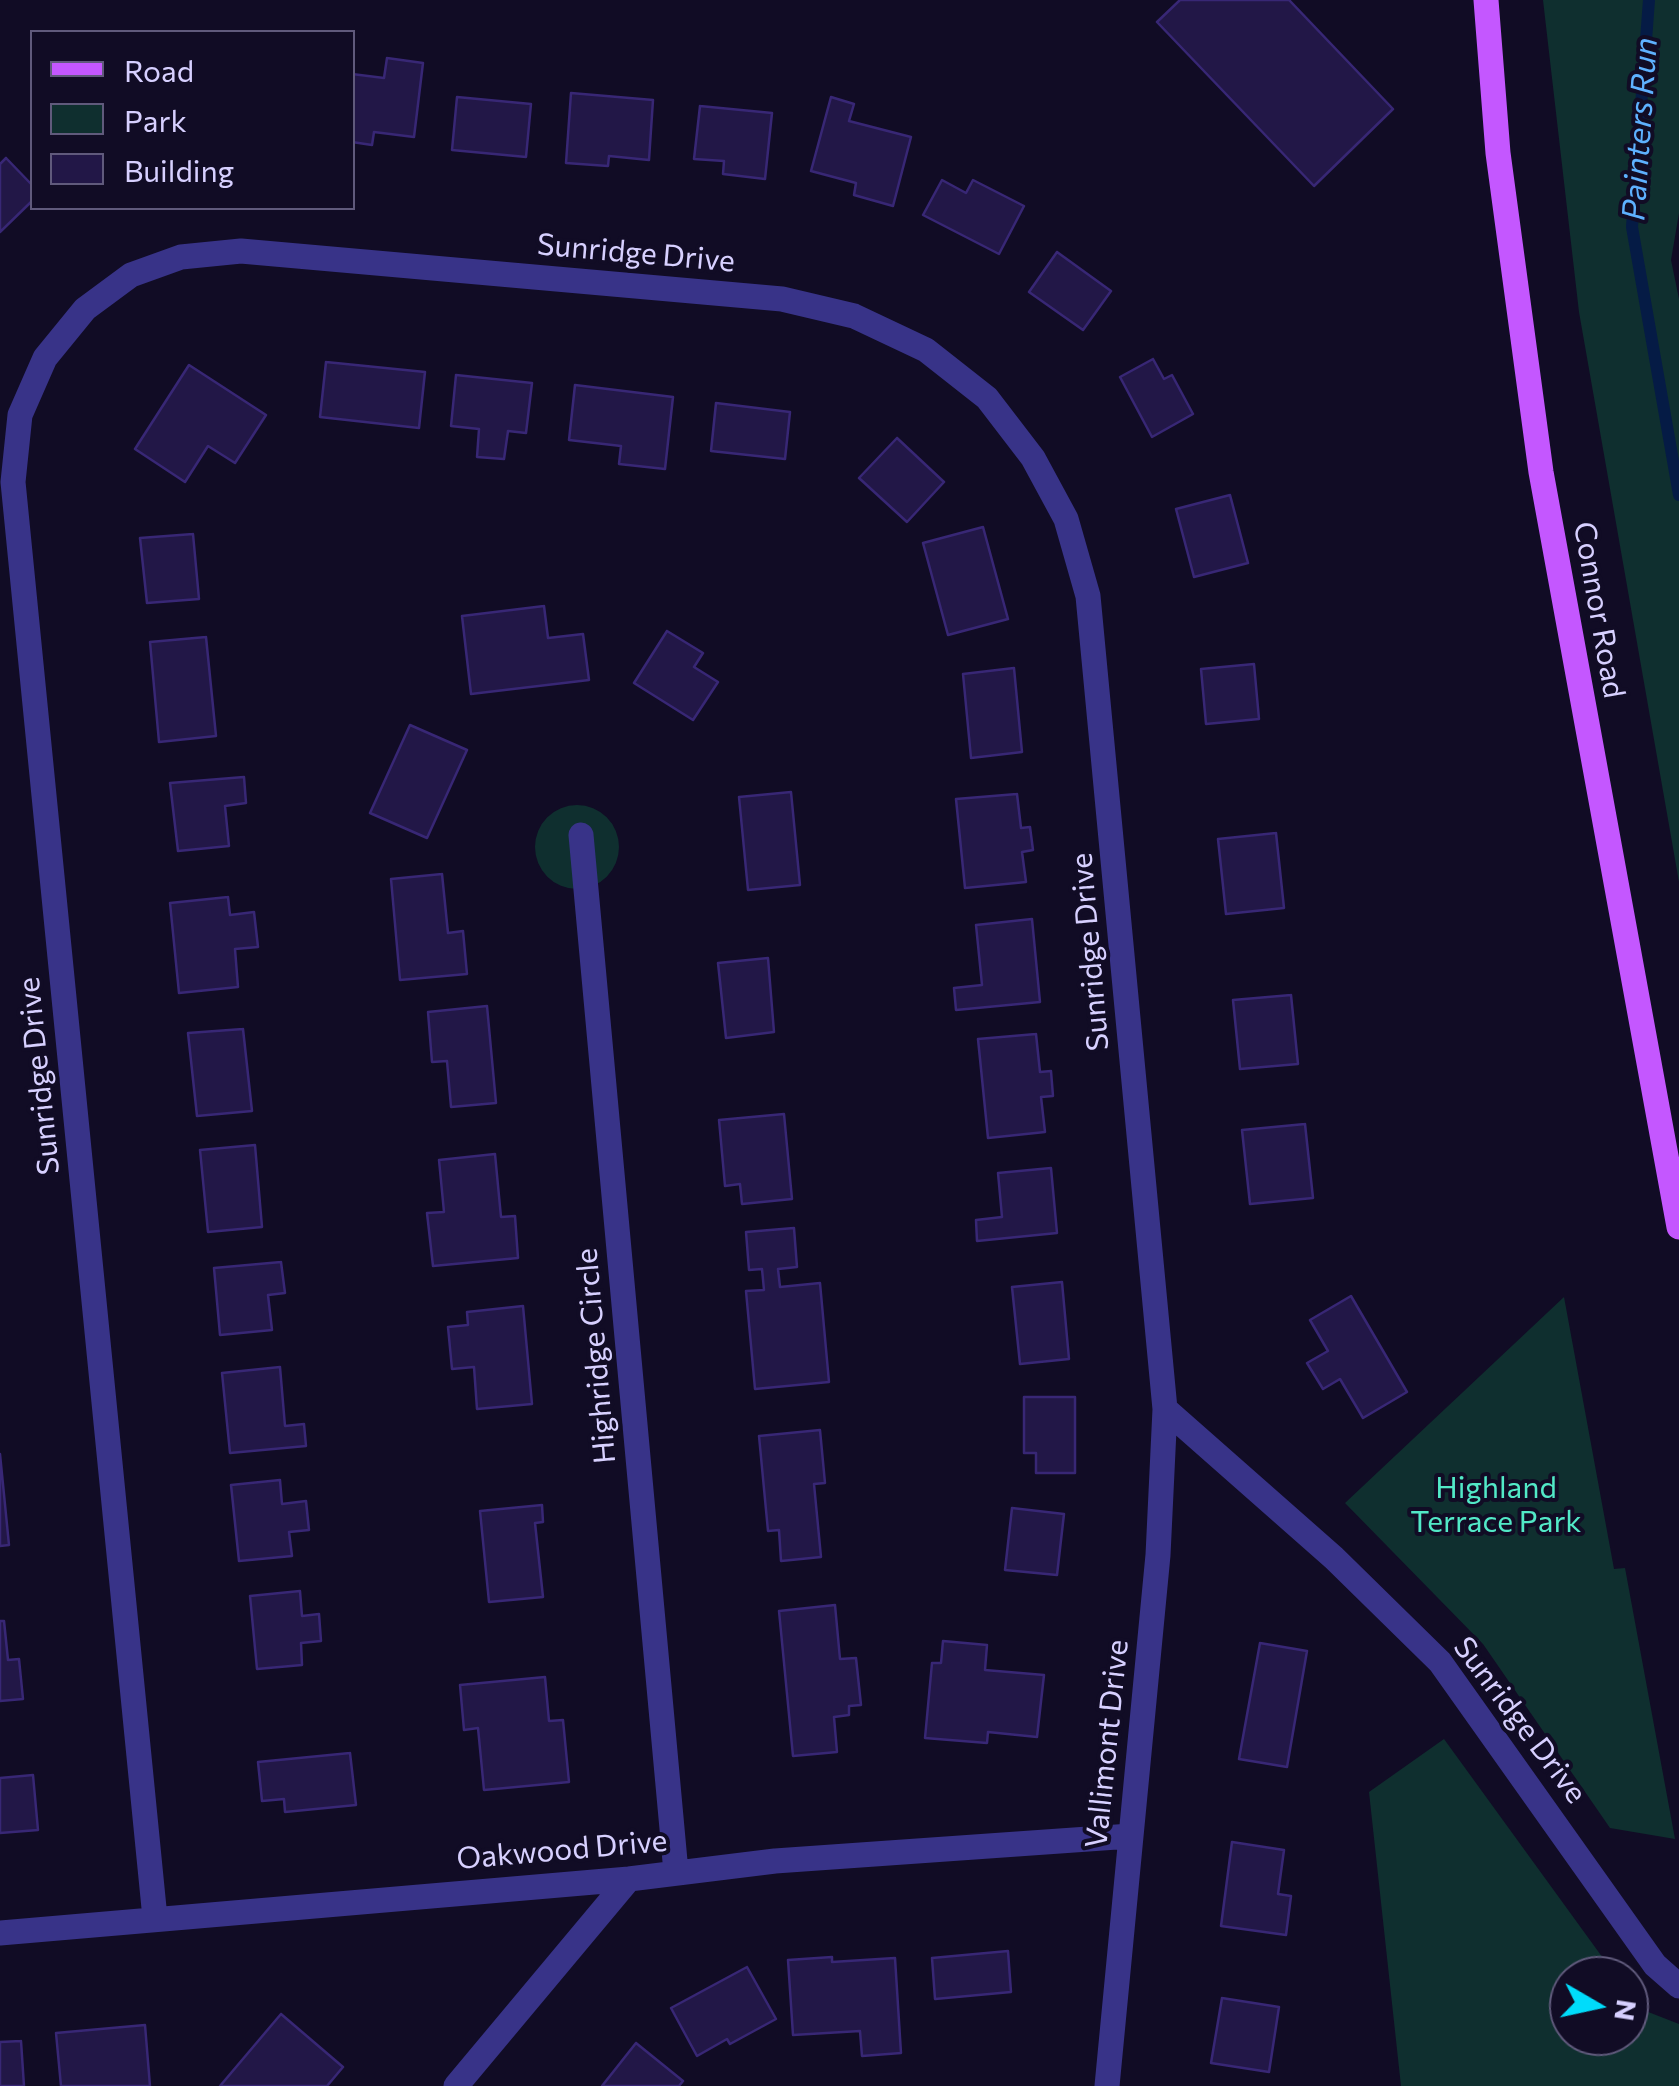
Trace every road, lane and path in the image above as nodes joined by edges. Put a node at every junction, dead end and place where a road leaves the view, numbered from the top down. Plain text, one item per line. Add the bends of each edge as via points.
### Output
1 (1486, 0) edge
2 (581, 835) dead end
3 (1679, 1228) edge
4 (1165, 1408) junction
5 (1130, 1836) junction
6 (676, 1872) junction
7 (629, 1879) junction
8 (155, 1918) junction
9 (0, 1934) edge
10 (1679, 1986) edge
11 (456, 2086) edge
12 (1107, 2086) edge

1 - 3 main road, Connor Road via 1498,153 1541,472
2 - 6 street, Highridge Circle
4 - 5 street, Vallimont Drive via 1158,1555
4 - 8 street, Sunridge Drive via 1088,596 1066,519 1033,458 986,398 926,350 854,316 782,300 241,251 181,257 131,274 85,309 45,358 20,415 13,482
4 - 10 street, Sunridge Drive via 1440,1662 1655,1965
5 - 6 street, Oakwood Drive
5 - 12 street, Vallimont Drive
6 - 7 street, Oakwood Drive
7 - 8 street, Oakwood Drive
7 - 11 street
8 - 9 street, Oakwood Drive

